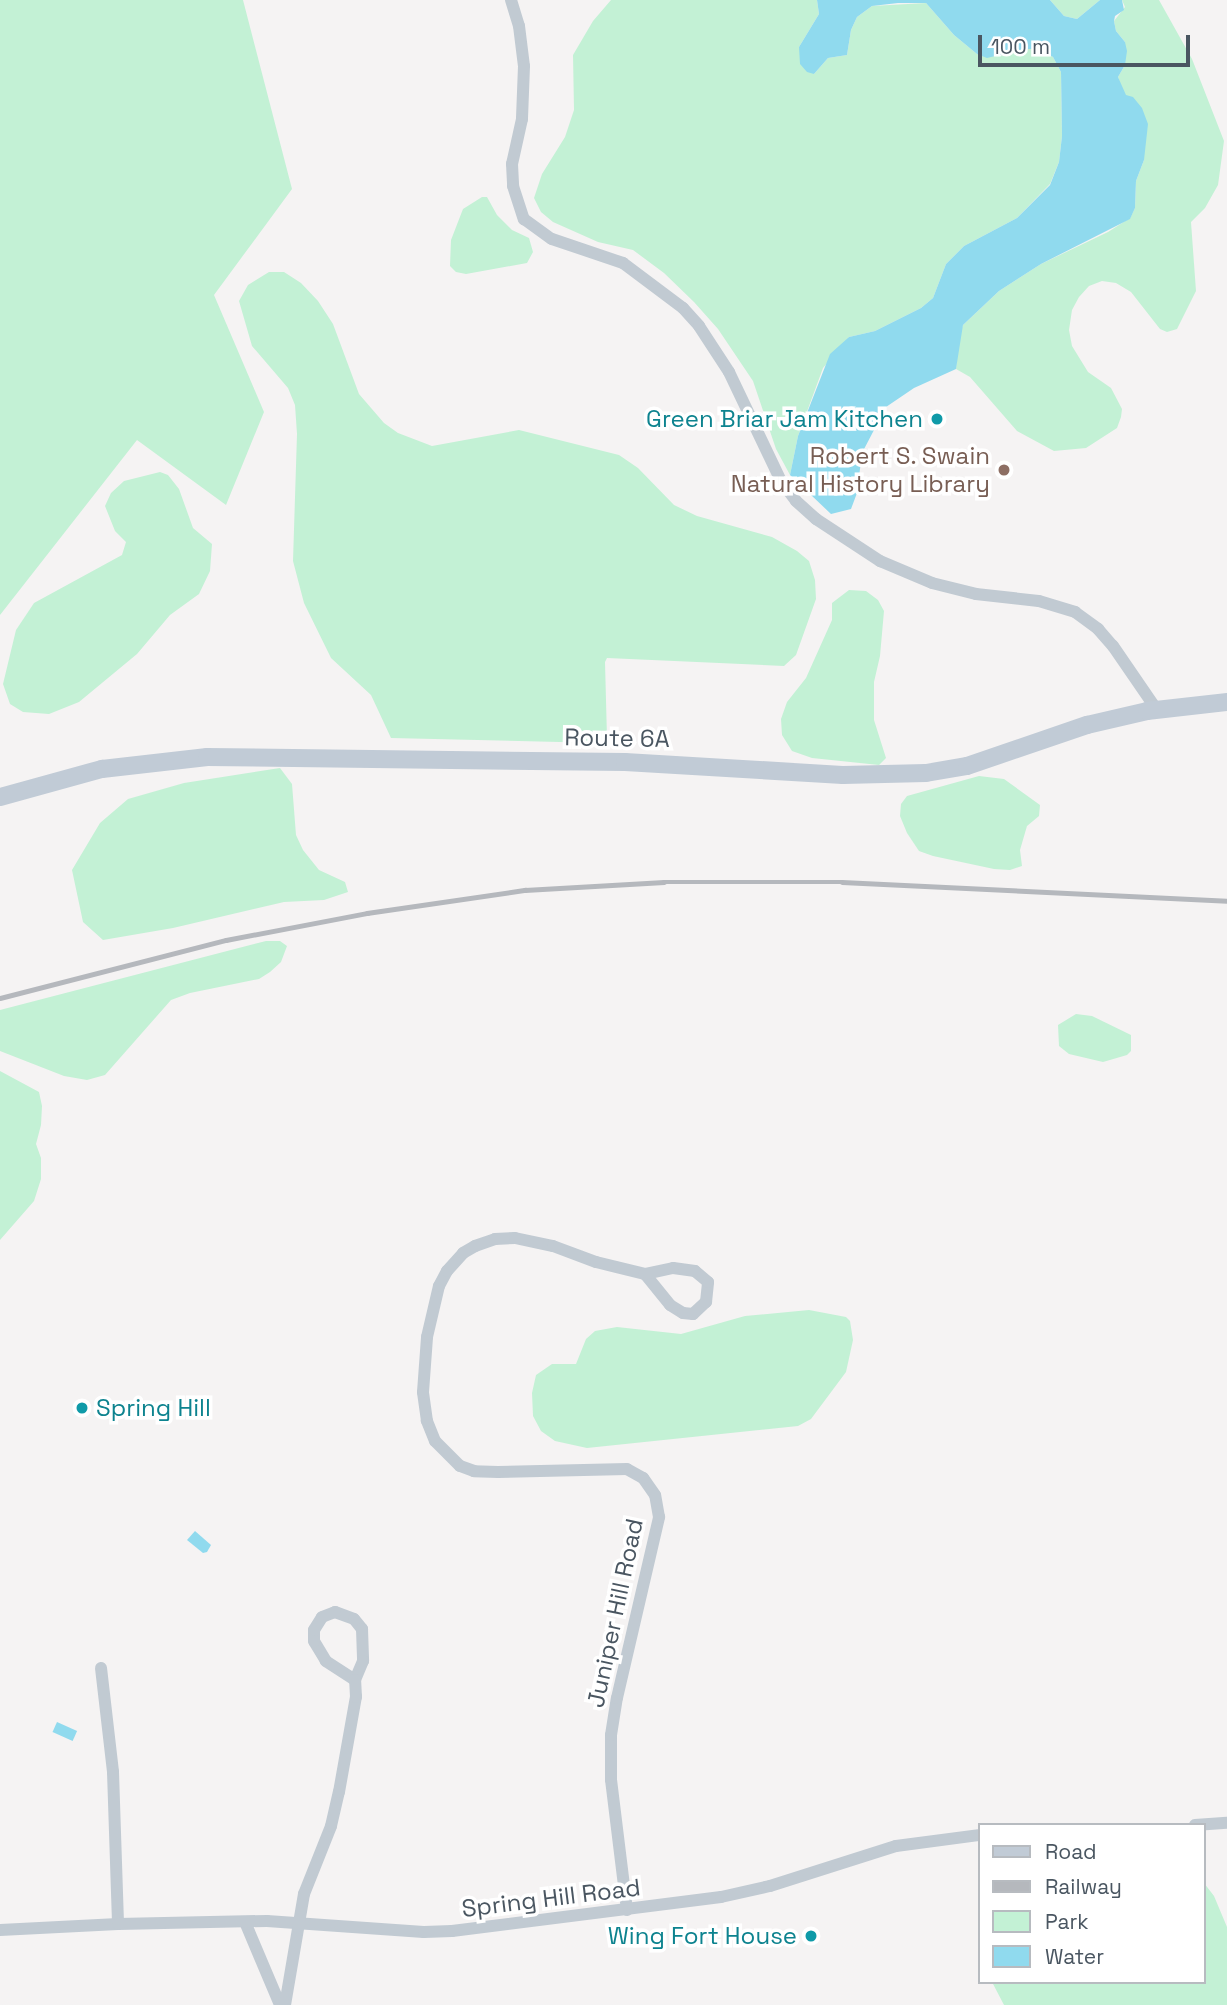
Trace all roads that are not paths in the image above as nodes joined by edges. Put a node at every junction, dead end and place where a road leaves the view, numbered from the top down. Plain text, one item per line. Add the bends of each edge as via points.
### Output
1 (512, 0) edge
2 (1227, 702) edge
3 (1157, 710) junction
4 (0, 797) edge
5 (645, 1275) junction
6 (101, 1668) dead end
7 (355, 1680) junction
8 (1227, 1823) edge
9 (1206, 1824) edge
10 (978, 1835) edge
11 (627, 1910) junction
12 (245, 1922) junction
13 (118, 1924) junction
14 (297, 1924) junction
15 (0, 1930) edge
16 (283, 2005) edge

1 - 3 street via 524,66 513,186 524,219 552,239 622,263 683,308 729,372 781,481 816,519 880,561 932,583 976,594 1039,601 1075,612 1113,646
2 - 3 main road, Route 6A
3 - 4 main road, Route 6A via 1087,726 967,766 926,773 843,775 625,762 193,758 102,769
5 - 5 street, Juniper Hill Road via 673,1268 695,1271 708,1282 706,1302 693,1314 683,1313 670,1305
5 - 11 street, Juniper Hill Road via 515,1238 475,1246 447,1270 439,1286 427,1338 423,1392 435,1441 460,1466 498,1472 627,1469 643,1478 654,1495 659,1517 611,1735 611,1780
6 - 13 street via 113,1772
7 - 7 street via 326,1661 314,1641 314,1630 329,1613 346,1614 362,1629 363,1661
7 - 14 street via 340,1792
8 - 9 street
10 - 11 street, Spring Hill Road via 896,1846 721,1897
11 - 14 street, Spring Hill Road via 452,1931
12 - 13 street, Spring Hill Road
12 - 14 street, Spring Hill Road
12 - 16 street
13 - 15 street, Spring Hill Road
14 - 16 street

